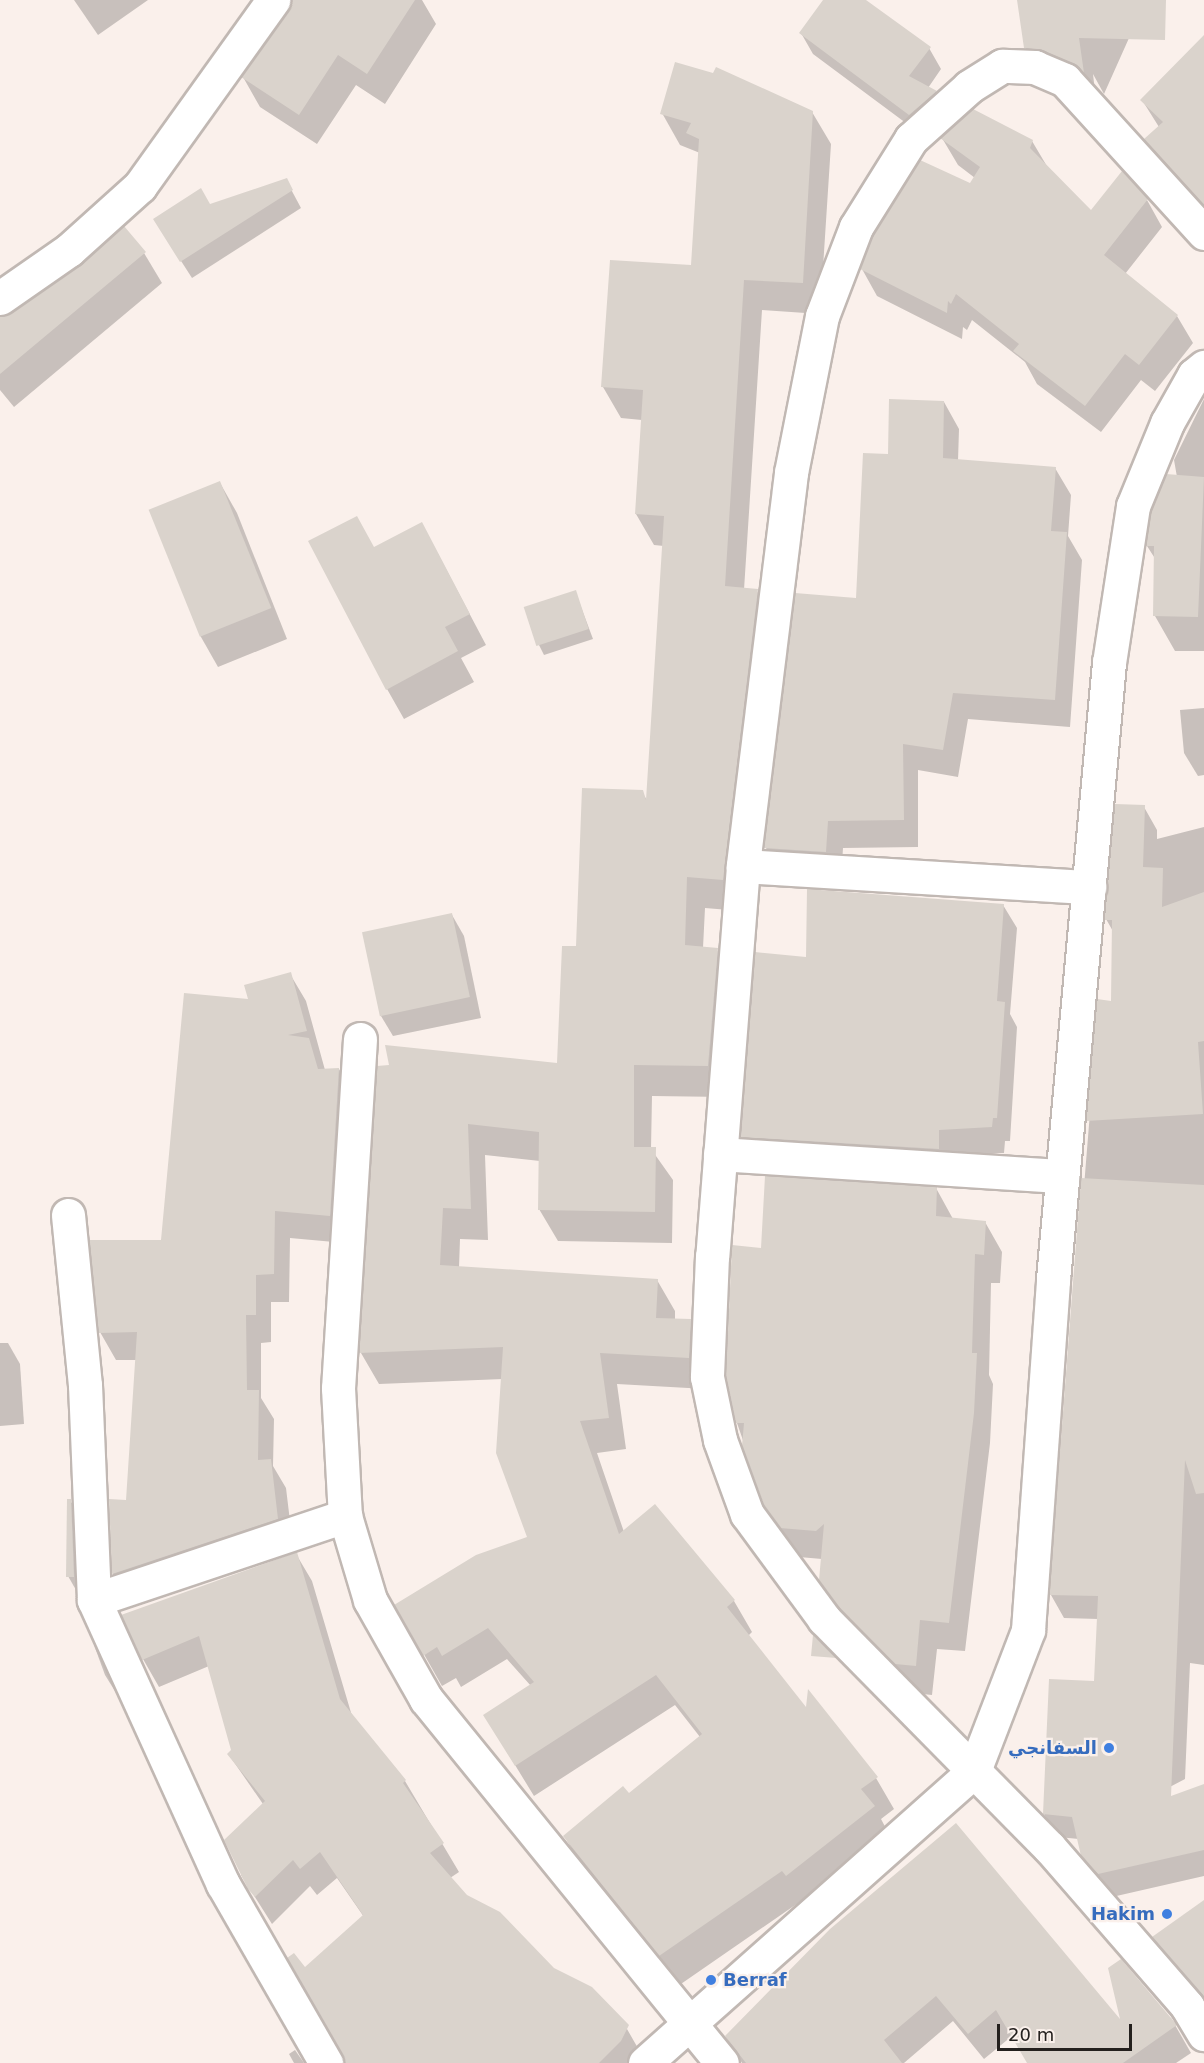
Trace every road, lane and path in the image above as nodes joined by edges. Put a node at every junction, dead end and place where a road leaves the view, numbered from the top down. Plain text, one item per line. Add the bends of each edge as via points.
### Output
1 (273, 0) edge
2 (1204, 233) edge
3 (0, 298) edge
4 (1204, 367) edge
5 (743, 866) junction
6 (1089, 887) junction
7 (360, 1039) dead end
8 (720, 1154) junction
9 (1062, 1176) junction
10 (68, 1215) dead end
11 (345, 1516) junction
12 (94, 1600) junction
13 (974, 1771) junction
14 (1195, 2013) edge
15 (690, 2025) junction
16 (1204, 2034) edge
17 (326, 2063) edge
18 (645, 2063) edge
19 (722, 2063) edge

1 - 3 street via 140,186 69,250
2 - 5 street via 1065,80 1035,67 1002,66 969,87 911,139 856,227 822,316 791,473
4 - 6 street via 1194,375 1167,423 1133,506 1109,663
5 - 6 street
5 - 8 street
6 - 9 street
7 - 11 street via 338,1388
8 - 9 street
8 - 13 street via 707,1377 720,1440 747,1514 824,1619
9 - 13 street via 1028,1630
10 - 12 street via 85,1385
11 - 12 street
11 - 15 street via 370,1600 426,1699
12 - 17 street via 223,1884
13 - 14 street via 1049,1847
13 - 15 street
14 - 16 street
15 - 18 street
15 - 19 street

